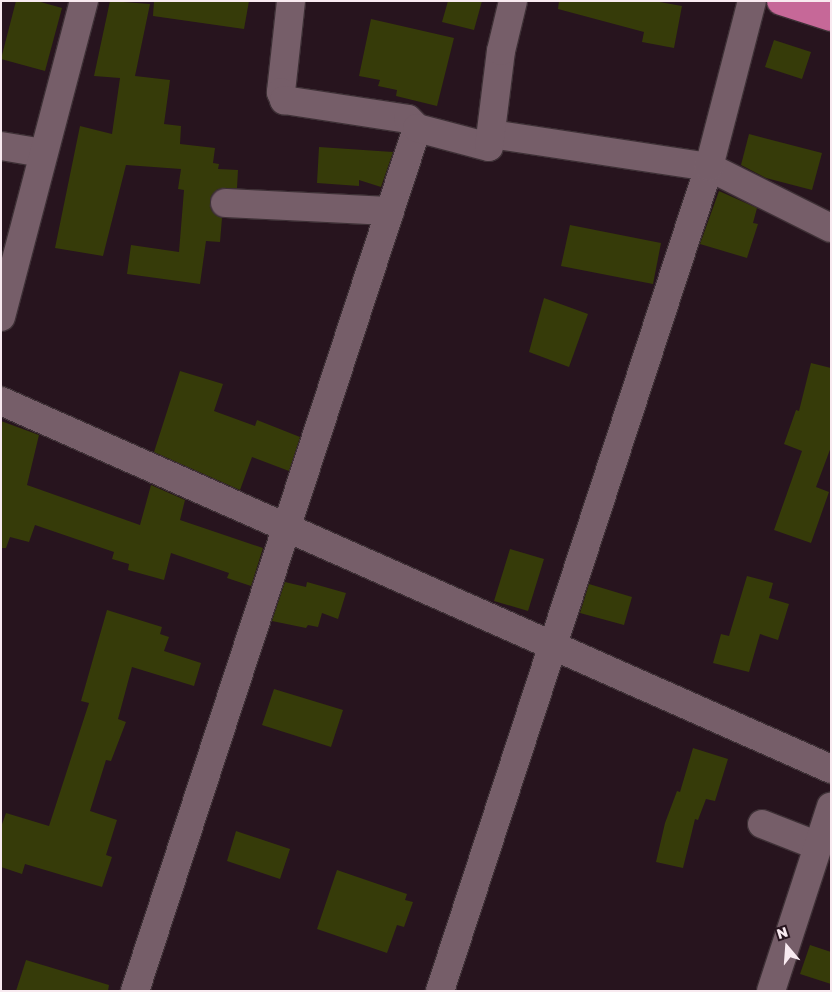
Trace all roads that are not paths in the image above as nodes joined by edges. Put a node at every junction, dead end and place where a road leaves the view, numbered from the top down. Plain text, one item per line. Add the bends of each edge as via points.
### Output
1 (84, 1) edge
2 (292, 1) edge
3 (513, 1) edge
4 (752, 1) edge
5 (781, 1) edge
6 (831, 17) edge
7 (417, 128) junction
8 (490, 134) junction
9 (1, 146) edge
10 (43, 153) junction
11 (709, 167) junction
12 (225, 204) dead end
13 (390, 212) junction
14 (831, 228) edge
15 (6, 279) edge
16 (1, 317) edge
17 (1, 401) edge
18 (286, 528) junction
19 (553, 647) junction
20 (831, 769) edge
21 (831, 806) edge
22 (762, 824) dead end
23 (818, 846) junction
24 (135, 991) edge
25 (440, 991) edge
26 (771, 991) edge

1 - 10 street
2 - 7 street via 281,92 284,100 408,119
3 - 8 street via 501,51
4 - 11 street
5 - 6 highway
7 - 8 street via 489,148
7 - 13 street
8 - 11 street
9 - 10 street
10 - 15 street
11 - 14 street
11 - 19 street
12 - 13 street
13 - 18 street
15 - 16 street
17 - 18 street
18 - 19 street
18 - 24 street
19 - 20 street
19 - 25 street
21 - 23 street
22 - 23 street
23 - 26 street

